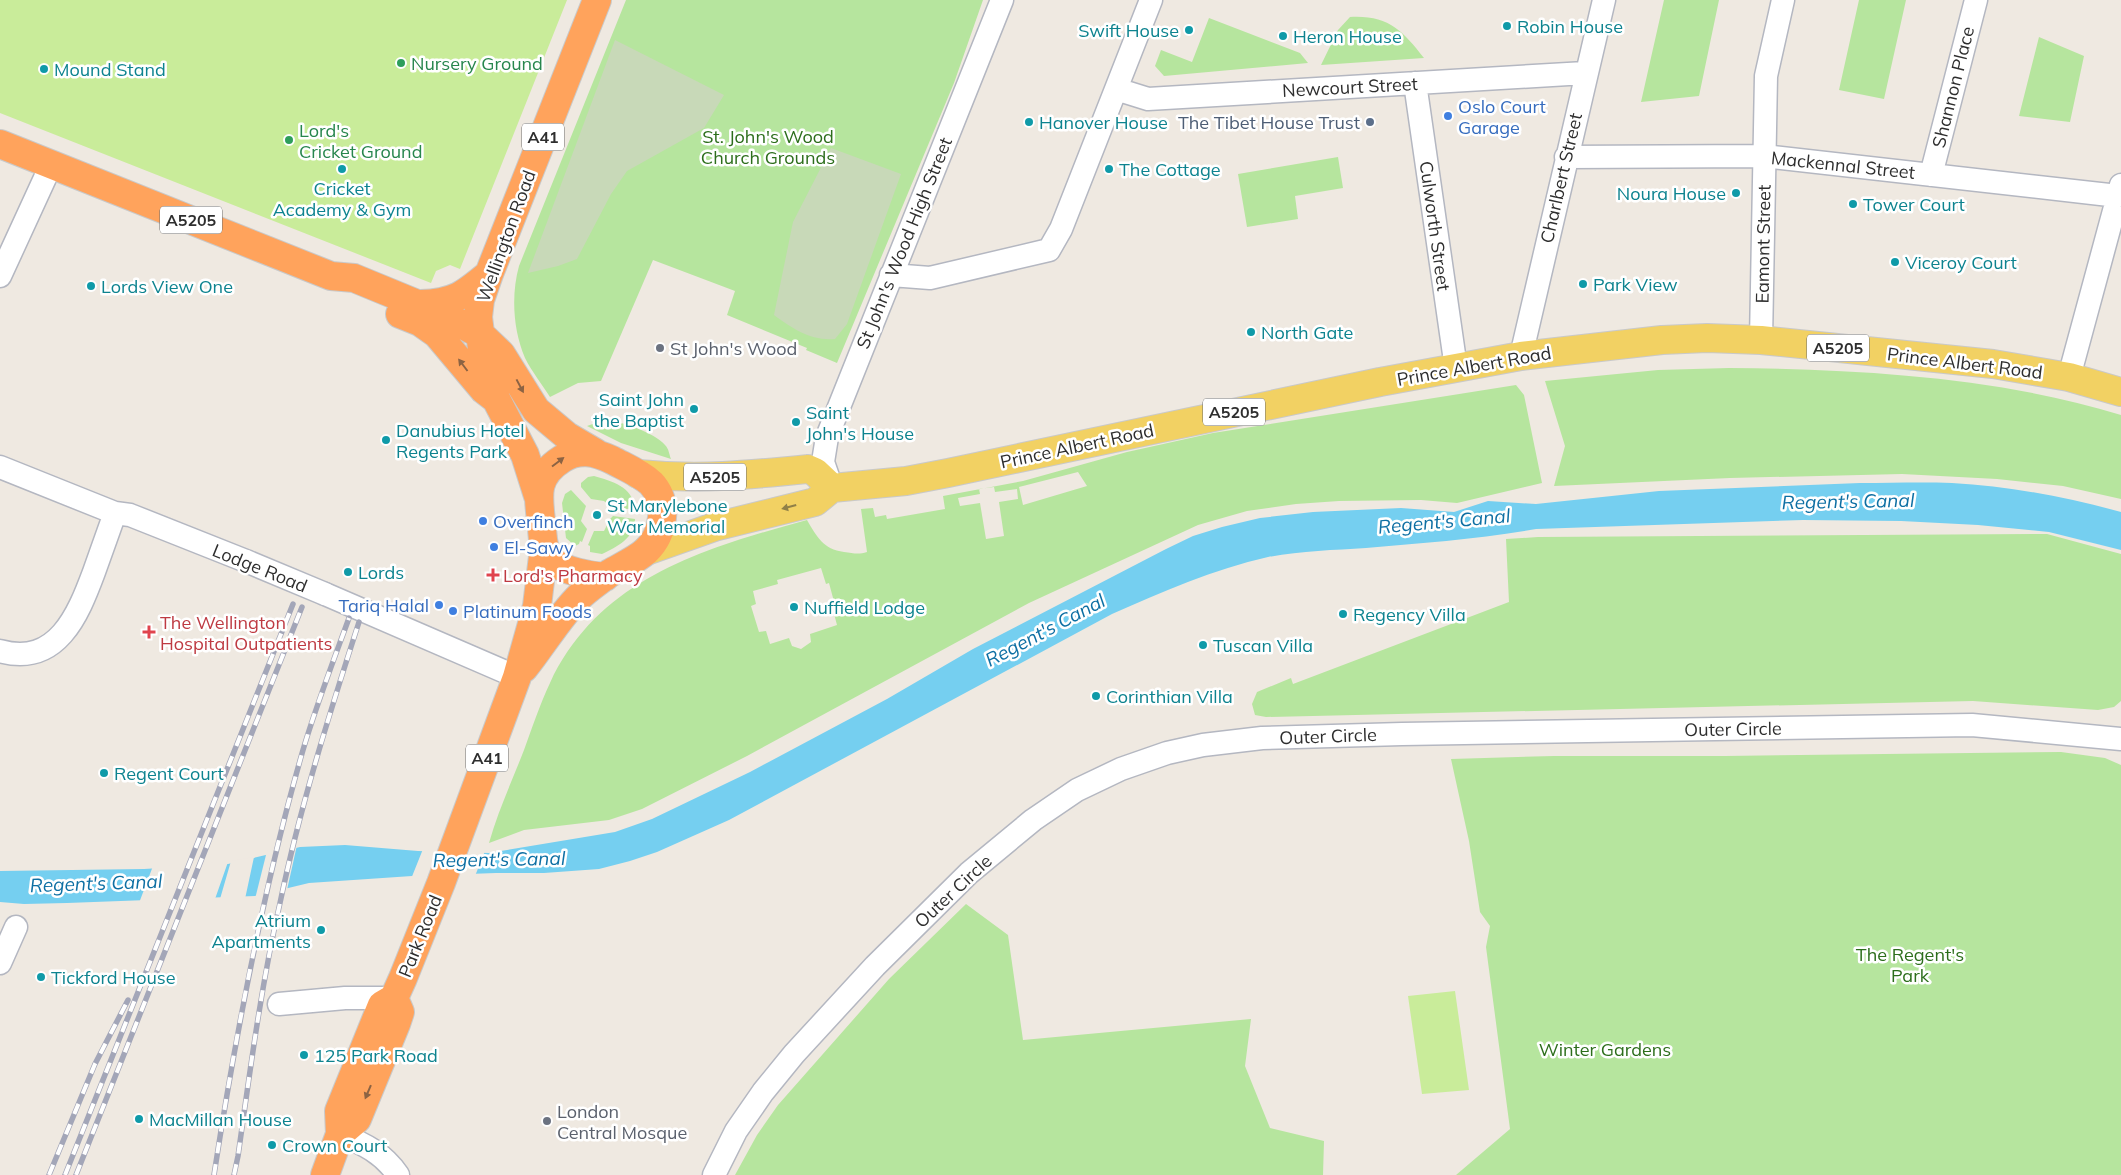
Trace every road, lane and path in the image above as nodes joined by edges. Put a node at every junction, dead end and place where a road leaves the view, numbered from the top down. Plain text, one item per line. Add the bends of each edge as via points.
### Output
1 (597, 0) edge
2 (1002, 0) edge
3 (1151, 0) edge
4 (1604, 0) edge
5 (1783, 0) edge
6 (1976, 0) edge
7 (1586, 73) junction
8 (1119, 81) junction
9 (1415, 83) junction
10 (0, 144) edge
11 (1764, 156) junction
12 (1566, 157) junction
13 (52, 165) junction
14 (1931, 175) junction
15 (2120, 190) edge
16 (489, 274) junction
17 (891, 275) junction
18 (0, 276) edge
19 (331, 276) junction
20 (420, 304) junction
21 (480, 334) junction
22 (1762, 340) junction
23 (1521, 356) junction
24 (1456, 368) junction
25 (2069, 377) junction
26 (2121, 392) edge
27 (496, 399) junction
28 (596, 453) junction
29 (0, 467) edge
30 (638, 474) junction
31 (832, 488) junction
32 (538, 496) junction
33 (115, 513) junction
34 (544, 548) junction
35 (646, 551) junction
36 (605, 577) junction
37 (0, 651) edge
38 (517, 677) junction
39 (2121, 739) edge
40 (16, 927) dead end
41 (0, 963) edge
42 (394, 998) junction
43 (279, 1004) dead end
44 (340, 1134) junction
45 (331, 1173) edge
46 (398, 1175) edge
47 (714, 1175) edge

1 - 16 highway, Wellington Road / A41
2 - 17 street, St John's Wood High Street
3 - 8 street
4 - 7 street, Charlbert Street
5 - 11 street, Eamont Street via 1766,76
6 - 14 street, Shannon Place
7 - 9 street, Newcourt Street
7 - 12 street, Charlbert Street
8 - 9 street, Newcourt Street via 1148,99
8 - 17 street via 1061,229 1049,250 930,278
9 - 24 street, Culworth Street
10 - 13 highway, A5205
11 - 12 street, Mackennal Street
11 - 14 street, Mackennal Street
11 - 22 street, Eamont Street
12 - 23 street, Charlbert Street
13 - 18 street
13 - 19 highway, A5205
14 - 15 street, Mackennal Street
15 - 25 street
16 - 20 highway, A5205 via 454,300
16 - 21 highway, Wellington Road / A41 via 478,310
17 - 31 street, St John's Wood High Street via 827,437 823,462
19 - 20 highway, A5205 via 354,278
27 -> 19 highway, A5205 via 484,390 437,334 420,322 346,292
20 - 21 highway, A5205
21 - 27 highway, Wellington Road / A41
21 -> 28 highway, A41 via 501,354 536,410 567,436
22 - 23 main road, Prince Albert Road / A5205 via 1662,340
22 - 25 main road, Prince Albert Road / A5205 via 1993,364
23 - 24 main road, Prince Albert Road / A5205
24 - 31 main road, Prince Albert Road / A5205 via 956,472
25 - 26 main road, Prince Albert Road / A5205
27 - 32 highway, Wellington Road / A41 via 525,455
28 - 30 highway, A41
32 -> 28 highway via 545,476 556,463 570,454
29 - 33 street, Lodge Road
30 - 31 main road, A5205 via 691,478 808,469
30 - 35 highway, A41 via 657,492 663,514 660,531
31 -> 35 main road via 815,502 714,528
32 - 34 highway, A41
33 - 37 street via 85,596 62,634 32,653
33 - 38 street, Lodge Road, bridge via 130,515 246,561
34 - 36 highway via 552,562 576,572
34 - 38 highway, Park Road / A41 via 537,606
35 - 36 highway, A41
36 - 38 highway, Park Road / A41 via 579,597
38 - 42 highway, Park Road / A41 via 441,883
39 - 47 street, Outer Circle via 1972,725 1262,738 1167,753 1121,769 1077,790 1033,820 969,873 875,966 794,1054 736,1131
40 - 41 street
42 - 43 street via 345,998
42 - 44 highway, Park Road / A41 via 400,1012 396,1024 356,1119
44 - 45 highway, Park Road / A41
44 - 46 street via 364,1144 389,1162

